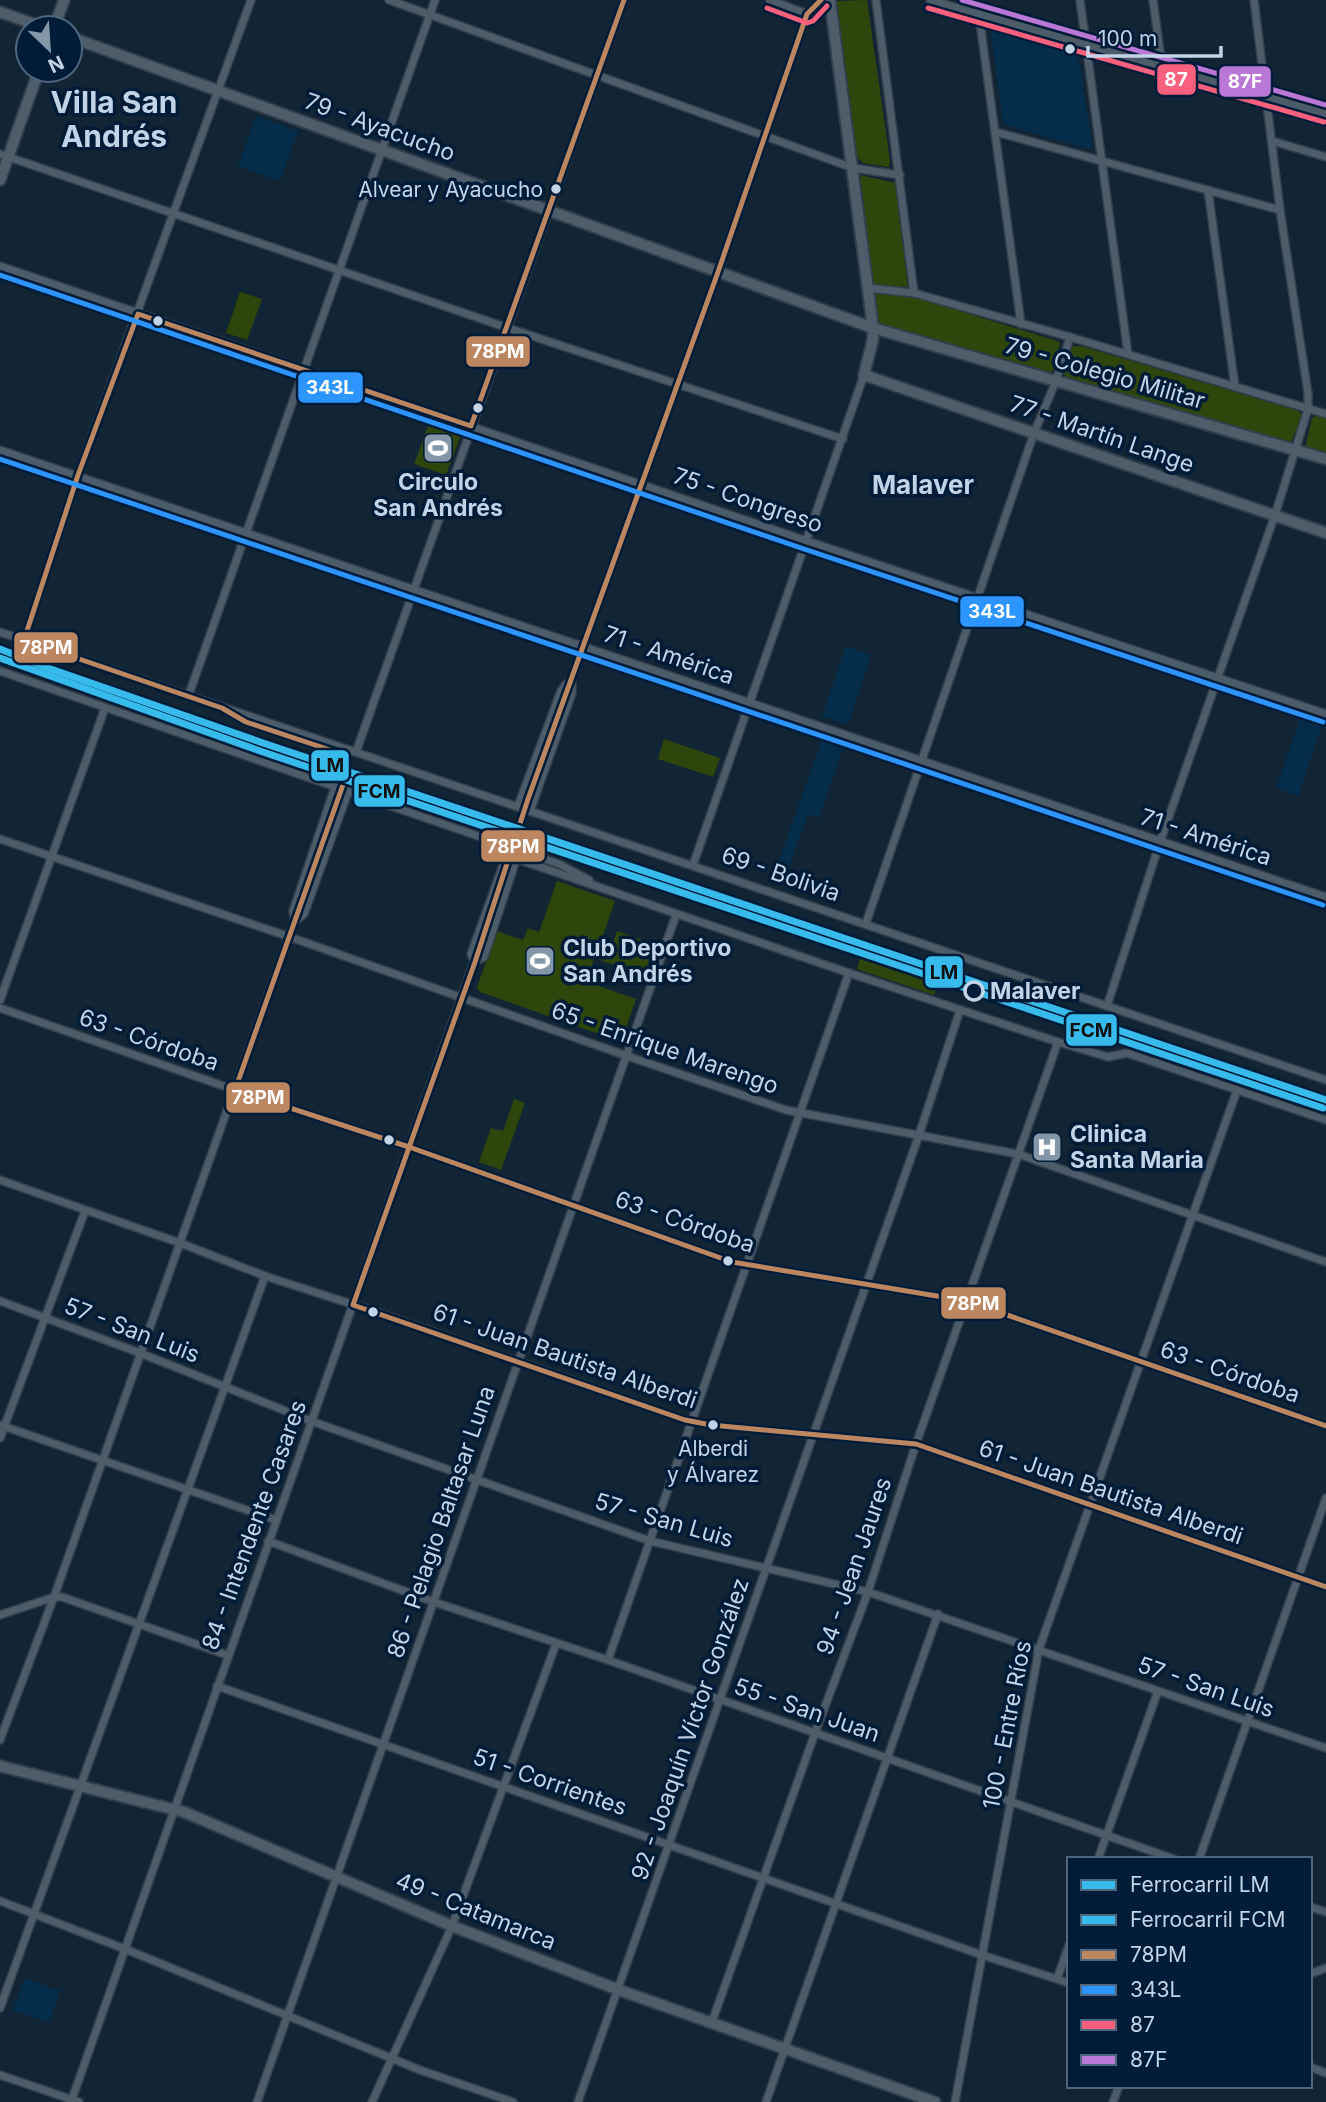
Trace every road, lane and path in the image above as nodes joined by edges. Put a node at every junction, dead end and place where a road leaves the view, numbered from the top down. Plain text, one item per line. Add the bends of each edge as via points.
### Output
1 (251, 0) edge
2 (389, 0) edge
3 (435, 0) edge
4 (624, 0) edge
5 (770, 0) edge
6 (821, 0) edge
7 (830, 0) edge
8 (876, 0) edge
9 (930, 0) edge
10 (977, 0) edge
11 (1080, 0) edge
12 (1153, 0) edge
13 (1254, 0) edge
14 (807, 14) junction
15 (429, 15) junction
16 (979, 15) junction
17 (84, 42) edge
18 (1086, 46) junction
19 (1162, 66) junction
20 (596, 76) junction
21 (33, 84) edge
22 (219, 91) junction
23 (1266, 96) junction
24 (1326, 114) edge
25 (996, 132) junction
26 (764, 136) junction
27 (1272, 141) junction
28 (382, 151) junction
29 (4, 155) edge
30 (1326, 157) edge
31 (1102, 160) junction
32 (853, 168) junction
33 (900, 175) junction
34 (0, 180) edge
35 (1208, 190) junction
36 (1280, 210) junction
37 (550, 211) junction
38 (174, 215) junction
39 (0, 266) edge
40 (340, 269) junction
41 (718, 272) junction
42 (868, 288) junction
43 (914, 293) junction
44 (138, 314) junction
45 (1021, 324) junction
46 (508, 328) junction
47 (873, 328) junction
48 (1070, 337) junction
49 (1128, 354) junction
50 (305, 369) junction
51 (864, 375) junction
52 (1056, 381) junction
53 (677, 385) junction
54 (1235, 387) junction
55 (1308, 409) junction
56 (1326, 414) edge
57 (471, 426) junction
58 (1034, 433) junction
59 (842, 439) junction
60 (0, 450) edge
61 (1296, 451) junction
62 (1326, 460) edge
63 (78, 475) junction
64 (641, 484) junction
65 (1275, 516) junction
66 (1326, 533) edge
67 (247, 534) junction
68 (807, 541) junction
69 (413, 590) junction
70 (978, 598) junction
71 (0, 632) edge
72 (24, 640) junction
73 (583, 646) junction
74 (0, 671) edge
75 (572, 675) junction
76 (1218, 678) junction
77 (188, 697) junction
78 (750, 702) junction
79 (105, 708) junction
80 (222, 708) junction
81 (1326, 714) edge
82 (356, 752) junction
83 (346, 761) dead end
84 (923, 761) junction
85 (341, 791) junction
86 (528, 799) tunnel mouth
87 (519, 806) junction
88 (530, 811) junction
89 (0, 839) edge
90 (1160, 842) junction
91 (510, 846) junction
92 (520, 850) junction
93 (51, 857) junction
94 (514, 858) junction
95 (694, 865) junction
96 (608, 891) junction
97 (1326, 897) edge
98 (676, 915) junction
99 (295, 922) junction
100 (866, 923) junction
101 (290, 937) junction
102 (475, 962) junction
103 (849, 973) junction
104 (462, 998) junction
105 (0, 1000) edge
106 (1107, 1006) junction
107 (0, 1008) edge
108 (960, 1010) junction
109 (1058, 1042) junction
110 (626, 1056) junction
111 (1326, 1080) edge
112 (235, 1090) junction
113 (1237, 1090) junction
114 (799, 1114) junction
115 (1326, 1121) edge
116 (919, 1135) junction
117 (409, 1147) junction
118 (1017, 1154) junction
119 (0, 1180) edge
120 (574, 1205) junction
121 (85, 1211) junction
122 (1192, 1215) junction
123 (180, 1243) junction
124 (1326, 1262) edge
125 (746, 1266) junction
126 (265, 1276) junction
127 (866, 1284) junction
128 (0, 1301) edge
129 (967, 1301) junction
130 (353, 1304) junction
131 (46, 1318) junction
132 (140, 1353) junction
133 (517, 1360) junction
134 (1142, 1361) junction
135 (223, 1386) junction
136 (311, 1421) junction
137 (691, 1421) junction
138 (2, 1426) edge
139 (1326, 1426) edge
140 (812, 1434) junction
141 (0, 1438) edge
142 (916, 1444) junction
143 (103, 1460) junction
144 (476, 1480) junction
145 (187, 1490) junction
146 (1326, 1498) edge
147 (1091, 1505) junction
148 (276, 1520) junction
149 (268, 1541) junction
150 (650, 1541) junction
151 (766, 1568) junction
152 (1298, 1578) junction
153 (1326, 1587) edge
154 (869, 1592) junction
155 (54, 1597) junction
156 (434, 1602) junction
157 (938, 1614) junction
158 (0, 1615) edge
159 (139, 1624) junction
160 (556, 1644) junction
161 (1039, 1649) junction
162 (227, 1655) junction
163 (608, 1660) junction
164 (217, 1686) junction
165 (1158, 1691) junction
166 (720, 1700) junction
167 (1248, 1721) junction
168 (814, 1733) junction
169 (0, 1740) edge
170 (383, 1744) junction
171 (1326, 1748) edge
172 (888, 1758) junction
173 (0, 1766) edge
174 (80, 1787) junction
175 (504, 1787) junction
176 (1012, 1801) junction
177 (173, 1809) junction
178 (1107, 1835) junction
179 (670, 1844) junction
180 (1099, 1857) edge
181 (1168, 1857) edge
182 (1200, 1857) edge
183 (762, 1877) junction
184 (337, 1878) junction
185 (0, 1901) edge
186 (838, 1903) junction
187 (34, 1913) junction
188 (452, 1926) junction
189 (125, 1949) junction
190 (1067, 1951) edge
191 (982, 1955) junction
192 (1057, 1979) junction
193 (1067, 1982) edge
194 (619, 1990) junction
195 (0, 2008) edge
196 (286, 2015) junction
197 (712, 2022) junction
198 (784, 2049) junction
199 (392, 2059) junction
200 (0, 2075) edge
201 (74, 2101) edge
202 (257, 2102) edge
203 (372, 2102) edge
204 (513, 2102) edge
205 (578, 2102) edge
206 (766, 2102) edge
207 (935, 2102) edge
208 (955, 2102) edge

1 - 22 street
2 - 15 street
3 - 15 street
4 - 20 street
5 - 14 street
6 - 14 street
7 - 32 street
8 - 33 street
9 - 16 street
10 - 16 street
11 - 18 street
12 - 19 street
13 - 23 street
14 - 26 street
15 - 20 street
15 - 28 street
16 - 18 street
16 - 25 street
17 - 22 street, 79 - Ayacucho
18 - 19 street
18 - 31 street
19 - 23 street
20 - 26 street
20 - 37 street
21 - 29 street
22 - 28 street, 79 - Ayacucho
22 - 38 street
23 - 24 street
23 - 27 street
25 - 31 street
25 - 45 street
26 - 32 street
26 - 41 street
27 - 30 street
27 - 36 street
28 - 37 street, 79 - Ayacucho
28 - 40 street
29 - 34 street
29 - 38 street
31 - 35 street
31 - 49 street
32 - 33 street
32 - 42 street
33 - 43 street
35 - 36 street
35 - 54 street
36 - 55 street
37 - 41 street, 79 - Ayacucho
37 - 46 street
38 - 40 street
38 - 44 street
39 - 44 street, 75 - Congreso
40 - 46 street
40 - 50 street
41 - 47 street, 79 - Ayacucho
41 - 53 street
42 - 43 street
42 - 47 street
43 - 45 street
44 - 50 street, 75 - Congreso
44 - 63 street
45 - 48 street
46 - 53 street
46 - 57 street
47 - 51 street
47 - 52 street, 79 - Colegio Militar
48 - 49 street
48 - 52 street
49 - 54 street
50 - 57 street, 75 - Congreso
50 - 67 street
51 - 58 street, 77 - Martín Lange
51 - 59 street
52 - 58 street
52 - 61 street, 79 - Colegio Militar
53 - 59 street
53 - 64 street
54 - 55 street
55 - 56 street
55 - 61 street
57 - 64 street, 75 - Congreso
57 - 69 street
58 - 65 street, 77 - Martín Lange
58 - 70 street
59 - 68 street
60 - 63 street, 71 - América
61 - 62 street, 79 - Colegio Militar
61 - 65 street
63 - 67 street, 71 - América
63 - 72 street
64 - 68 street, 75 - Congreso
64 - 73 street
65 - 66 street, 77 - Martín Lange
65 - 76 street
67 - 69 street, 71 - América
67 - 77 street
68 - 70 street, 75 - Congreso
68 - 78 street
69 - 73 street, 71 - América
69 - 82 street
70 - 76 street, 75 - Congreso
70 - 84 street
71 - 72 street, 69 - Bolivia
72 - 77 street, 69 - Bolivia
73 - 75 street
73 - 78 street, 71 - América
74 - 79 street
75 - 86 street
75 - 87 street via 561,691
75 - 88 street via 572,693
76 - 81 street, 75 - Congreso
76 - 90 street
77 - 80 street, 69 - Bolivia
78 - 84 street, 71 - América
78 - 95 street
79 - 85 street
79 - 93 street
80 - 82 street, 69 - Bolivia
80 - 83 street, 69 - Bolivia via 246,722 339,753
82 - 87 street, 69 - Bolivia
84 - 90 street, 71 - América
84 - 100 street
85 - 91 street
85 - 99 street via 293,911
85 - 99 street via 304,914
87 - 88 street, 69 - Bolivia
88 - 95 street, 69 - Bolivia
89 - 93 street, 65 - Enrique Marengo
90 - 97 street, 71 - América
90 - 106 street
91 - 92 street
91 - 102 street, 84 - Intendente Casares via 471,954
92 - 94 street, 84 - Intendente Casares
92 - 96 street via 559,864
93 - 101 street, 65 - Enrique Marengo
93 - 105 street
94 - 96 street
94 - 102 street, 84 - Intendente Casares
95 - 100 street, 69 - Bolivia
96 - 98 street
98 - 103 street
98 - 110 street, 86 - Pelagio Baltasar Luna
99 - 101 street
100 - 106 street, 69 - Bolivia
101 - 104 street, 65 - Enrique Marengo
101 - 112 street
102 - 104 street, 84 - Intendente Casares
103 - 108 street
103 - 114 street
104 - 110 street, 65 - Enrique Marengo
104 - 117 street, 84 - Intendente Casares
106 - 111 street, 69 - Bolivia
107 - 112 street, 63 - Córdoba
108 - 109 street
108 - 116 street, 92 - Joaquín Víctor González
109 - 113 street via 1108,1057 1127,1053
109 - 118 street, 94 - Jean Jaures
110 - 114 street, 65 - Enrique Marengo
110 - 120 street, 86 - Pelagio Baltasar Luna
112 - 117 street, 63 - Córdoba
112 - 123 street
113 - 115 street
113 - 122 street, 100 - Entre Ríos
114 - 116 street, 65 - Enrique Marengo
114 - 125 street
116 - 118 street, 65 - Enrique Marengo
116 - 127 street, 92 - Joaquín Víctor González
117 - 120 street, 63 - Córdoba
117 - 130 street, 84 - Intendente Casares
118 - 122 street, 65 - Enrique Marengo
118 - 129 street, 94 - Jean Jaures
119 - 121 street, 61 - Juan Bautista Alberdi
120 - 125 street, 63 - Córdoba
120 - 133 street, 86 - Pelagio Baltasar Luna
121 - 123 street, 61 - Juan Bautista Alberdi
121 - 131 street
122 - 124 street, 65 - Enrique Marengo
122 - 134 street, 100 - Entre Ríos
123 - 126 street, 61 - Juan Bautista Alberdi
123 - 132 street
125 - 127 street, 63 - Córdoba
125 - 137 street
126 - 130 street, 61 - Juan Bautista Alberdi
126 - 135 street
127 - 129 street, 63 - Córdoba
127 - 140 street, 92 - Joaquín Víctor González
128 - 131 street, 57 - San Luis
129 - 134 street, 63 - Córdoba
129 - 142 street, 94 - Jean Jaures
130 - 133 street, 61 - Juan Bautista Alberdi
130 - 136 street, 84 - Intendente Casares
131 - 132 street, 57 - San Luis
131 - 138 street
132 - 135 street, 57 - San Luis
132 - 143 street
133 - 137 street, 61 - Juan Bautista Alberdi
133 - 144 street, 86 - Pelagio Baltasar Luna
134 - 139 street, 63 - Córdoba
134 - 147 street, 100 - Entre Ríos
135 - 136 street, 57 - San Luis
135 - 145 street
136 - 144 street, 57 - San Luis
136 - 148 street, 84 - Intendente Casares
137 - 140 street, 61 - Juan Bautista Alberdi
137 - 150 street
138 - 141 street
138 - 143 street
140 - 142 street, 61 - Juan Bautista Alberdi
140 - 151 street, 92 - Joaquín Víctor González
142 - 147 street, 61 - Juan Bautista Alberdi
142 - 154 street, 94 - Jean Jaures
143 - 145 street
143 - 155 street
144 - 150 street, 57 - San Luis
144 - 156 street, 86 - Pelagio Baltasar Luna
145 - 148 street
145 - 159 street
146 - 152 street
147 - 152 street, 61 - Juan Bautista Alberdi
147 - 161 street, 100 - Entre Ríos
148 - 149 street, 84 - Intendente Casares
149 - 156 street, 55 - San Juan
149 - 162 street, 84 - Intendente Casares
150 - 151 street, 57 - San Luis
150 - 163 street
151 - 154 street, 57 - San Luis
151 - 166 street, 92 - Joaquín Víctor González
152 - 153 street, 61 - Juan Bautista Alberdi
152 - 167 street
154 - 157 street, 57 - San Luis
154 - 168 street, 94 - Jean Jaures
155 - 158 street
155 - 159 street
155 - 169 street
156 - 160 street, 55 - San Juan
156 - 170 street, 86 - Pelagio Baltasar Luna
157 - 161 street, 57 - San Luis
157 - 172 street
159 - 162 street
159 - 174 street
160 - 163 street, 55 - San Juan
160 - 175 street
161 - 165 street, 57 - San Luis
161 - 176 street, 100 - Entre Ríos
162 - 164 street, 84 - Intendente Casares
163 - 166 street, 55 - San Juan
164 - 170 street, 51 - Corrientes
164 - 177 street, 84 - Intendente Casares
165 - 167 street, 57 - San Luis
165 - 178 street
166 - 168 street, 55 - San Juan
166 - 179 street, 92 - Joaquín Víctor González
167 - 171 street, 57 - San Luis
167 - 182 street
168 - 172 street, 55 - San Juan
168 - 183 street, 94 - Jean Jaures
170 - 175 street, 51 - Corrientes
170 - 184 street, 86 - Pelagio Baltasar Luna
172 - 176 street, 55 - San Juan
172 - 186 street
173 - 174 street, 49 - Catamarca
174 - 177 street, 49 - Catamarca
174 - 187 street
175 - 179 street, 51 - Corrientes
175 - 188 street
176 - 178 street, 55 - San Juan
176 - 191 street, 100 - Entre Ríos
177 - 184 street, 49 - Catamarca
177 - 189 street, 84 - Intendente Casares
178 - 180 street
178 - 181 street, 55 - San Juan
179 - 183 street, 51 - Corrientes
179 - 194 street, 92 - Joaquín Víctor González
183 - 186 street, 51 - Corrientes
183 - 197 street, 94 - Jean Jaures
184 - 188 street, 49 - Catamarca
184 - 196 street, 86 - Pelagio Baltasar Luna
185 - 187 street
186 - 191 street, 51 - Corrientes
186 - 198 street
187 - 189 street
187 - 195 street
188 - 194 street, 49 - Catamarca
188 - 199 street
189 - 196 street
189 - 201 street, 84 - Intendente Casares
190 - 192 street
191 - 192 street, 51 - Corrientes
191 - 208 street, 100 - Entre Ríos
192 - 193 street, 51 - Corrientes
194 - 197 street, 49 - Catamarca
194 - 205 street, 92 - Joaquín Víctor González
196 - 199 street
196 - 202 street, 86 - Pelagio Baltasar Luna
197 - 198 street, 49 - Catamarca
198 - 206 street
198 - 207 street, 49 - Catamarca
199 - 203 street
199 - 204 street
200 - 201 street

